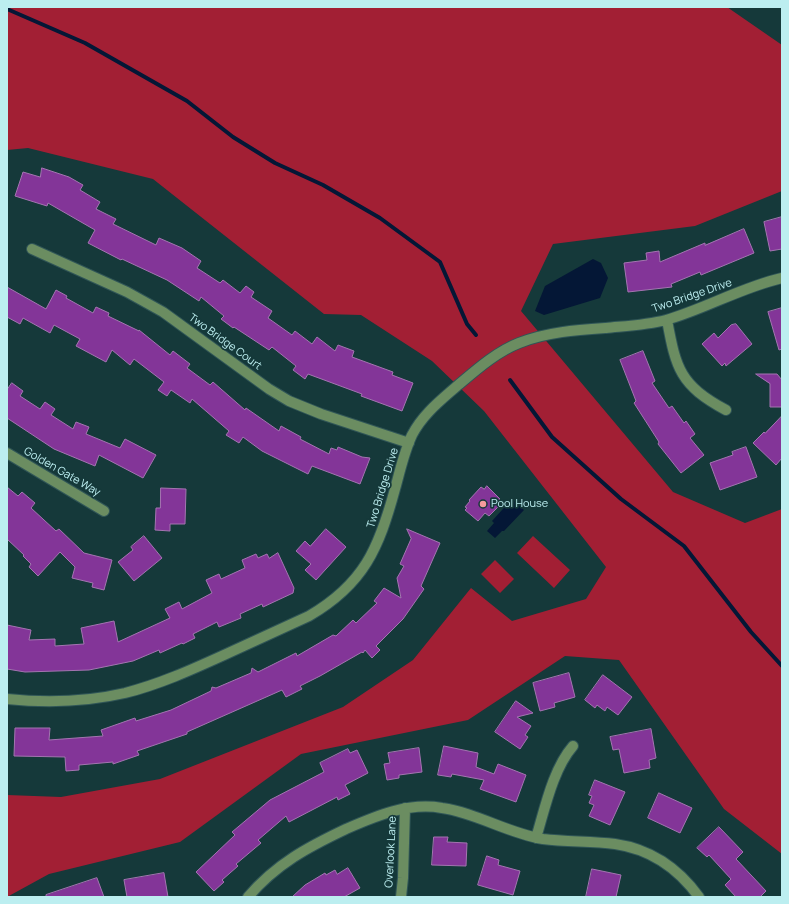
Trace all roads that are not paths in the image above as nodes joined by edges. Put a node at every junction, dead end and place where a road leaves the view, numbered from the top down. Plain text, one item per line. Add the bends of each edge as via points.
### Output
1 (32, 249) dead end
2 (782, 278) edge
3 (667, 320) junction
4 (726, 410) dead end
5 (409, 443) junction
6 (7, 453) edge
7 (104, 511) dead end
8 (7, 699) edge
9 (573, 746) dead end
10 (405, 808) junction
11 (536, 838) junction
12 (248, 897) edge
13 (401, 897) edge
14 (699, 897) edge

1 - 5 street, Two Bridge Court via 127,292 163,312 289,401
2 - 3 street, Two Bridge Drive
3 - 4 street via 673,350 683,376 697,392
3 - 5 street, Two Bridge Drive via 551,334 518,344 485,363 430,409
5 - 8 street, Two Bridge Drive via 385,526 373,554 349,586 318,611 179,675 144,687 109,696 73,700
6 - 7 street, Golden Gate Way
9 - 11 street via 558,770
10 - 11 street via 433,806 454,810
10 - 12 street via 362,822 303,850 272,873
10 - 13 street, Overlook Lane
11 - 14 street via 613,844 644,851 677,872

